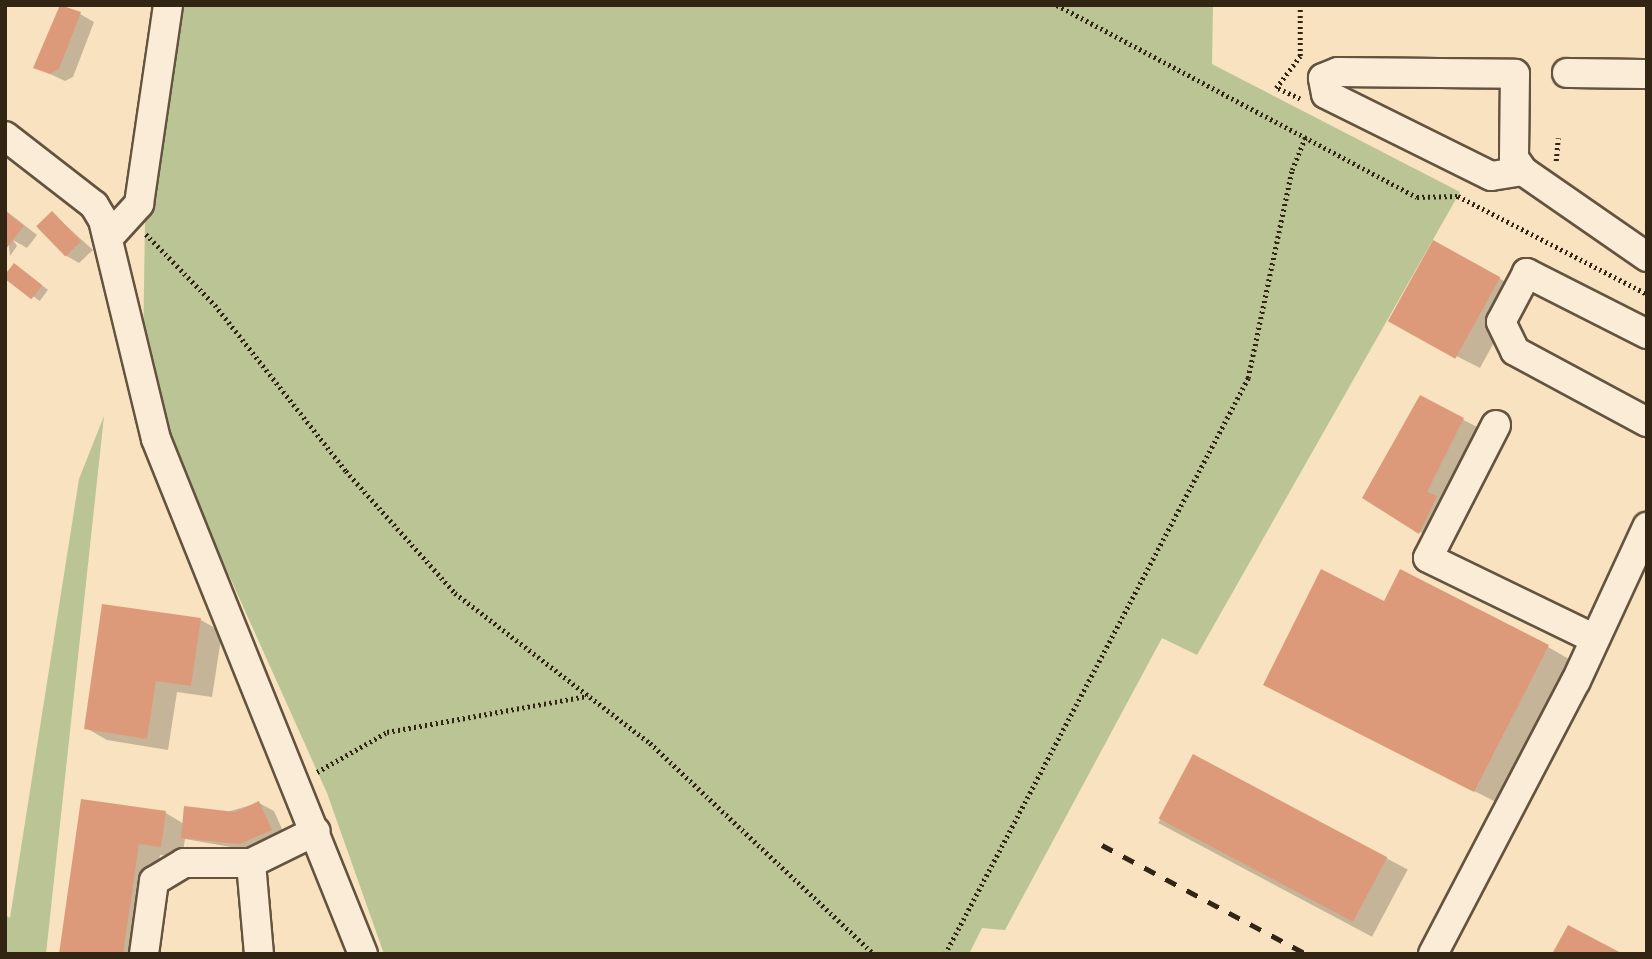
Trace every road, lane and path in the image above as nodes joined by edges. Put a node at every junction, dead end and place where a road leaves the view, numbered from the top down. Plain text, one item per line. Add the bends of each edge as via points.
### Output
1 (168, 5) edge
2 (1057, 5) edge
3 (1300, 5) edge
4 (1300, 56) dead end
5 (1566, 73) dead end
6 (1647, 74) edge
7 (5, 136) edge
8 (1305, 138) junction
9 (1558, 138) dead end
10 (1557, 161) dead end
11 (1523, 171) junction
12 (128, 216) junction
13 (108, 237) junction
14 (1647, 257) edge
15 (1647, 294) edge
16 (1647, 334) edge
17 (1647, 422) edge
18 (1496, 425) dead end
19 (1647, 527) edge
20 (1592, 638) junction
21 (589, 696) junction
22 (298, 783) junction
23 (316, 831) junction
24 (251, 863) junction
25 (144, 954) edge
26 (259, 954) edge
27 (363, 954) edge
28 (874, 954) edge
29 (945, 954) edge
30 (1433, 954) edge

1 - 12 street via 139,204
2 - 8 path
3 - 4 path
5 - 6 street
7 - 13 street via 94,205
8 - 15 path via 1417,197 1458,196
8 - 29 path via 1292,170 1248,378
9 - 10 path
11 - 11 street via 1514,158 1515,74 1338,72 1323,78 1326,93 1491,176
11 - 14 street
12 - 13 street
12 - 21 path via 215,305 346,471 455,593
13 - 22 street via 156,439
16 - 17 street via 1527,273 1501,322 1515,351
18 - 20 street via 1428,558
19 - 20 street
20 - 30 street
21 - 22 path via 387,732
21 - 28 path via 650,743
22 - 23 street
23 - 24 street
23 - 27 street
24 - 25 street via 184,863 154,881
24 - 26 street

